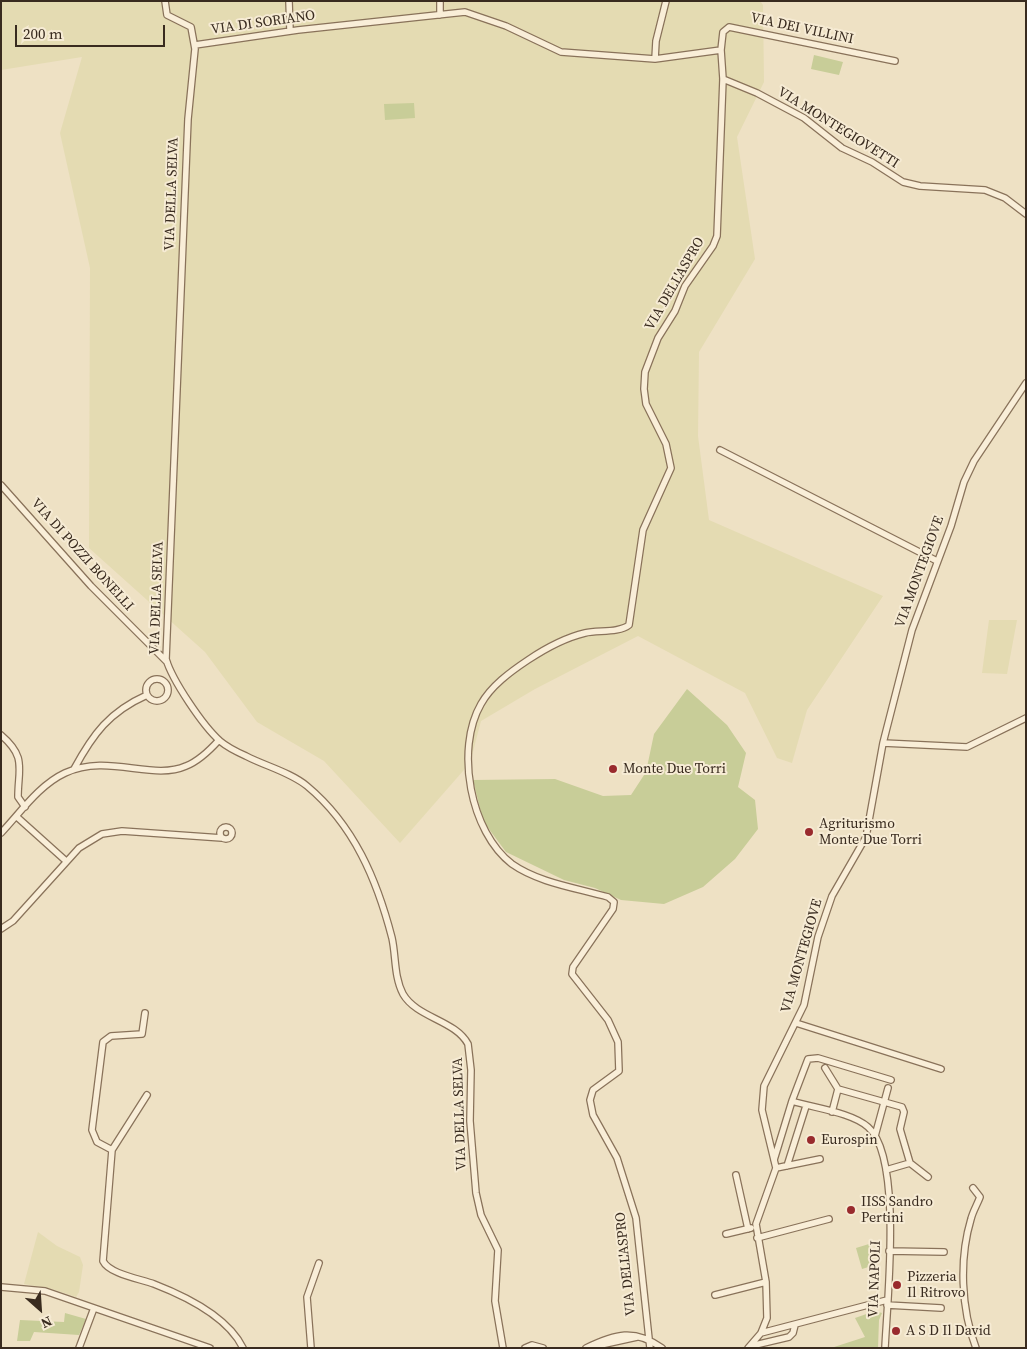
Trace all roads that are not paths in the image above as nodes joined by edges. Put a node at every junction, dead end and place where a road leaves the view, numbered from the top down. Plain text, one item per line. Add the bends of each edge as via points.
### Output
1 (165, 1) edge
2 (289, 1) edge
3 (440, 1) edge
4 (666, 1) edge
5 (440, 15) junction
6 (290, 31) junction
7 (195, 45) junction
8 (721, 50) junction
9 (655, 59) junction
10 (895, 61) dead end
11 (722, 79) junction
12 (1026, 214) edge
13 (1026, 383) edge
14 (720, 450) dead end
15 (1, 485) edge
16 (938, 562) junction
17 (167, 662) junction
18 (147, 695) dead end
19 (1026, 718) edge
20 (1, 735) edge
21 (219, 740) junction
22 (883, 743) junction
23 (74, 769) junction
24 (25, 807) junction
25 (16, 817) junction
26 (2, 831) edge
27 (222, 838) dead end
28 (66, 862) junction
29 (1, 929) edge
30 (145, 1014) dead end
31 (796, 1023) junction
32 (825, 1068) dead end
33 (941, 1069) dead end
34 (891, 1080) dead end
35 (888, 1088) dead end
36 (838, 1089) junction
37 (147, 1095) dead end
38 (792, 1101) junction
39 (884, 1102) junction
40 (806, 1106) junction
41 (832, 1112) junction
42 (875, 1136) junction
43 (112, 1150) junction
44 (820, 1159) dead end
45 (774, 1160) junction
46 (910, 1163) junction
47 (787, 1166) junction
48 (776, 1168) junction
49 (886, 1170) junction
50 (736, 1175) dead end
51 (928, 1177) dead end
52 (973, 1188) dead end
53 (829, 1220) dead end
54 (756, 1227) junction
55 (748, 1229) junction
56 (726, 1234) dead end
57 (757, 1238) junction
58 (888, 1251) junction
59 (944, 1252) dead end
60 (319, 1263) dead end
61 (766, 1282) junction
62 (1, 1287) edge
63 (715, 1295) dead end
64 (887, 1302) junction
65 (94, 1308) junction
66 (942, 1308) dead end
67 (795, 1325) junction
68 (761, 1334) junction
69 (648, 1338) junction
70 (769, 1345) edge
71 (749, 1347) edge
72 (79, 1348) edge
73 (210, 1348) edge
74 (243, 1348) edge
75 (311, 1348) edge
76 (503, 1348) edge
77 (525, 1348) edge
78 (542, 1348) edge
79 (587, 1348) edge
80 (650, 1348) edge
81 (662, 1348) edge
82 (885, 1348) edge
83 (976, 1348) edge

1 - 7 street via 167,15 191,28
2 - 6 street
3 - 5 street
4 - 9 street
5 - 6 street, VIA DI SORIANO
5 - 9 street, VIA DI SORIANO via 464,12 478,15 565,52
6 - 7 street, VIA DI SORIANO
7 - 17 street, VIA DELLA SELVA via 188,120
8 - 9 street
8 - 10 street, VIA DEI VILLINI via 723,32 729,27
8 - 11 street, VIA DELL'ASPRO
11 - 12 street, VIA MONTEGIOVETTI via 804,118 838,146 872,162 902,182 986,190 1003,197
11 - 69 street, VIA DELL'ASPRO via 717,236 685,286 675,311 658,338 644,376 646,404 667,448 671,468 643,530 630,623 623,629 595,631 562,640 509,674 479,707 469,760 469,785 476,810 486,834 507,859 540,877 608,897 614,902 613,909 572,968 572,974 608,1020 618,1042 620,1070 593,1090 590,1103 595,1120 617,1158 636,1218
13 - 16 street, VIA MONTEGIOVE via 970,469
14 - 16 street
15 - 17 street, VIA DI POZZI BONELLI via 91,586
16 - 22 street, VIA MONTEGIOVE via 914,623
17 - 21 street, VIA DELLA SELVA via 199,715
18 - 23 street via 112,716 90,741
19 - 22 street via 964,747
20 - 24 street via 12,746 19,761 18,797
21 - 23 street via 195,762 176,770 106,764
21 - 76 street, VIA DELLA SELVA via 303,783 348,831 363,855 380,899 403,994 468,1044 476,1193 481,1215 498,1250 496,1304
22 - 31 street, VIA MONTEGIOVE via 868,833 832,896
23 - 24 street via 48,784
24 - 25 street
25 - 26 street
25 - 28 street
27 - 28 street via 113,831 88,841
28 - 29 street via 13,921
30 - 43 street via 142,1034 111,1036 103,1042 92,1132 97,1142
31 - 33 street
31 - 45 street, VIA MONTEGIOVE via 769,1074 762,1095
32 - 36 street
34 - 38 street via 810,1058
35 - 39 street
36 - 39 street
36 - 41 street
37 - 43 street
38 - 40 street
38 - 45 street
39 - 42 street
39 - 46 street via 903,1110 900,1124
40 - 41 street
40 - 47 street
41 - 42 street via 862,1123
42 - 49 street, VIA NAPOLI
43 - 74 street via 104,1264 110,1270 160,1286 209,1313 229,1328
44 - 47 street
45 - 48 street, VIA MONTEGIOVE
46 - 49 street
46 - 51 street
47 - 48 street
48 - 54 street
49 - 58 street, VIA NAPOLI via 890,1191
50 - 55 street
52 - 83 street via 980,1197 966,1238 964,1274 968,1325
53 - 57 street
54 - 55 street
54 - 57 street
55 - 56 street
57 - 61 street
58 - 59 street
58 - 64 street, VIA NAPOLI
60 - 75 street via 307,1297
61 - 63 street
61 - 68 street via 767,1318
62 - 65 street via 45,1291
64 - 66 street
64 - 67 street
64 - 82 street, VIA NAPOLI
65 - 72 street
65 - 73 street
67 - 68 street
67 - 70 street via 792,1335
68 - 71 street
69 - 79 street via 613,1336
69 - 80 street
69 - 81 street
70 - 71 street
77 - 78 street via 532,1345

